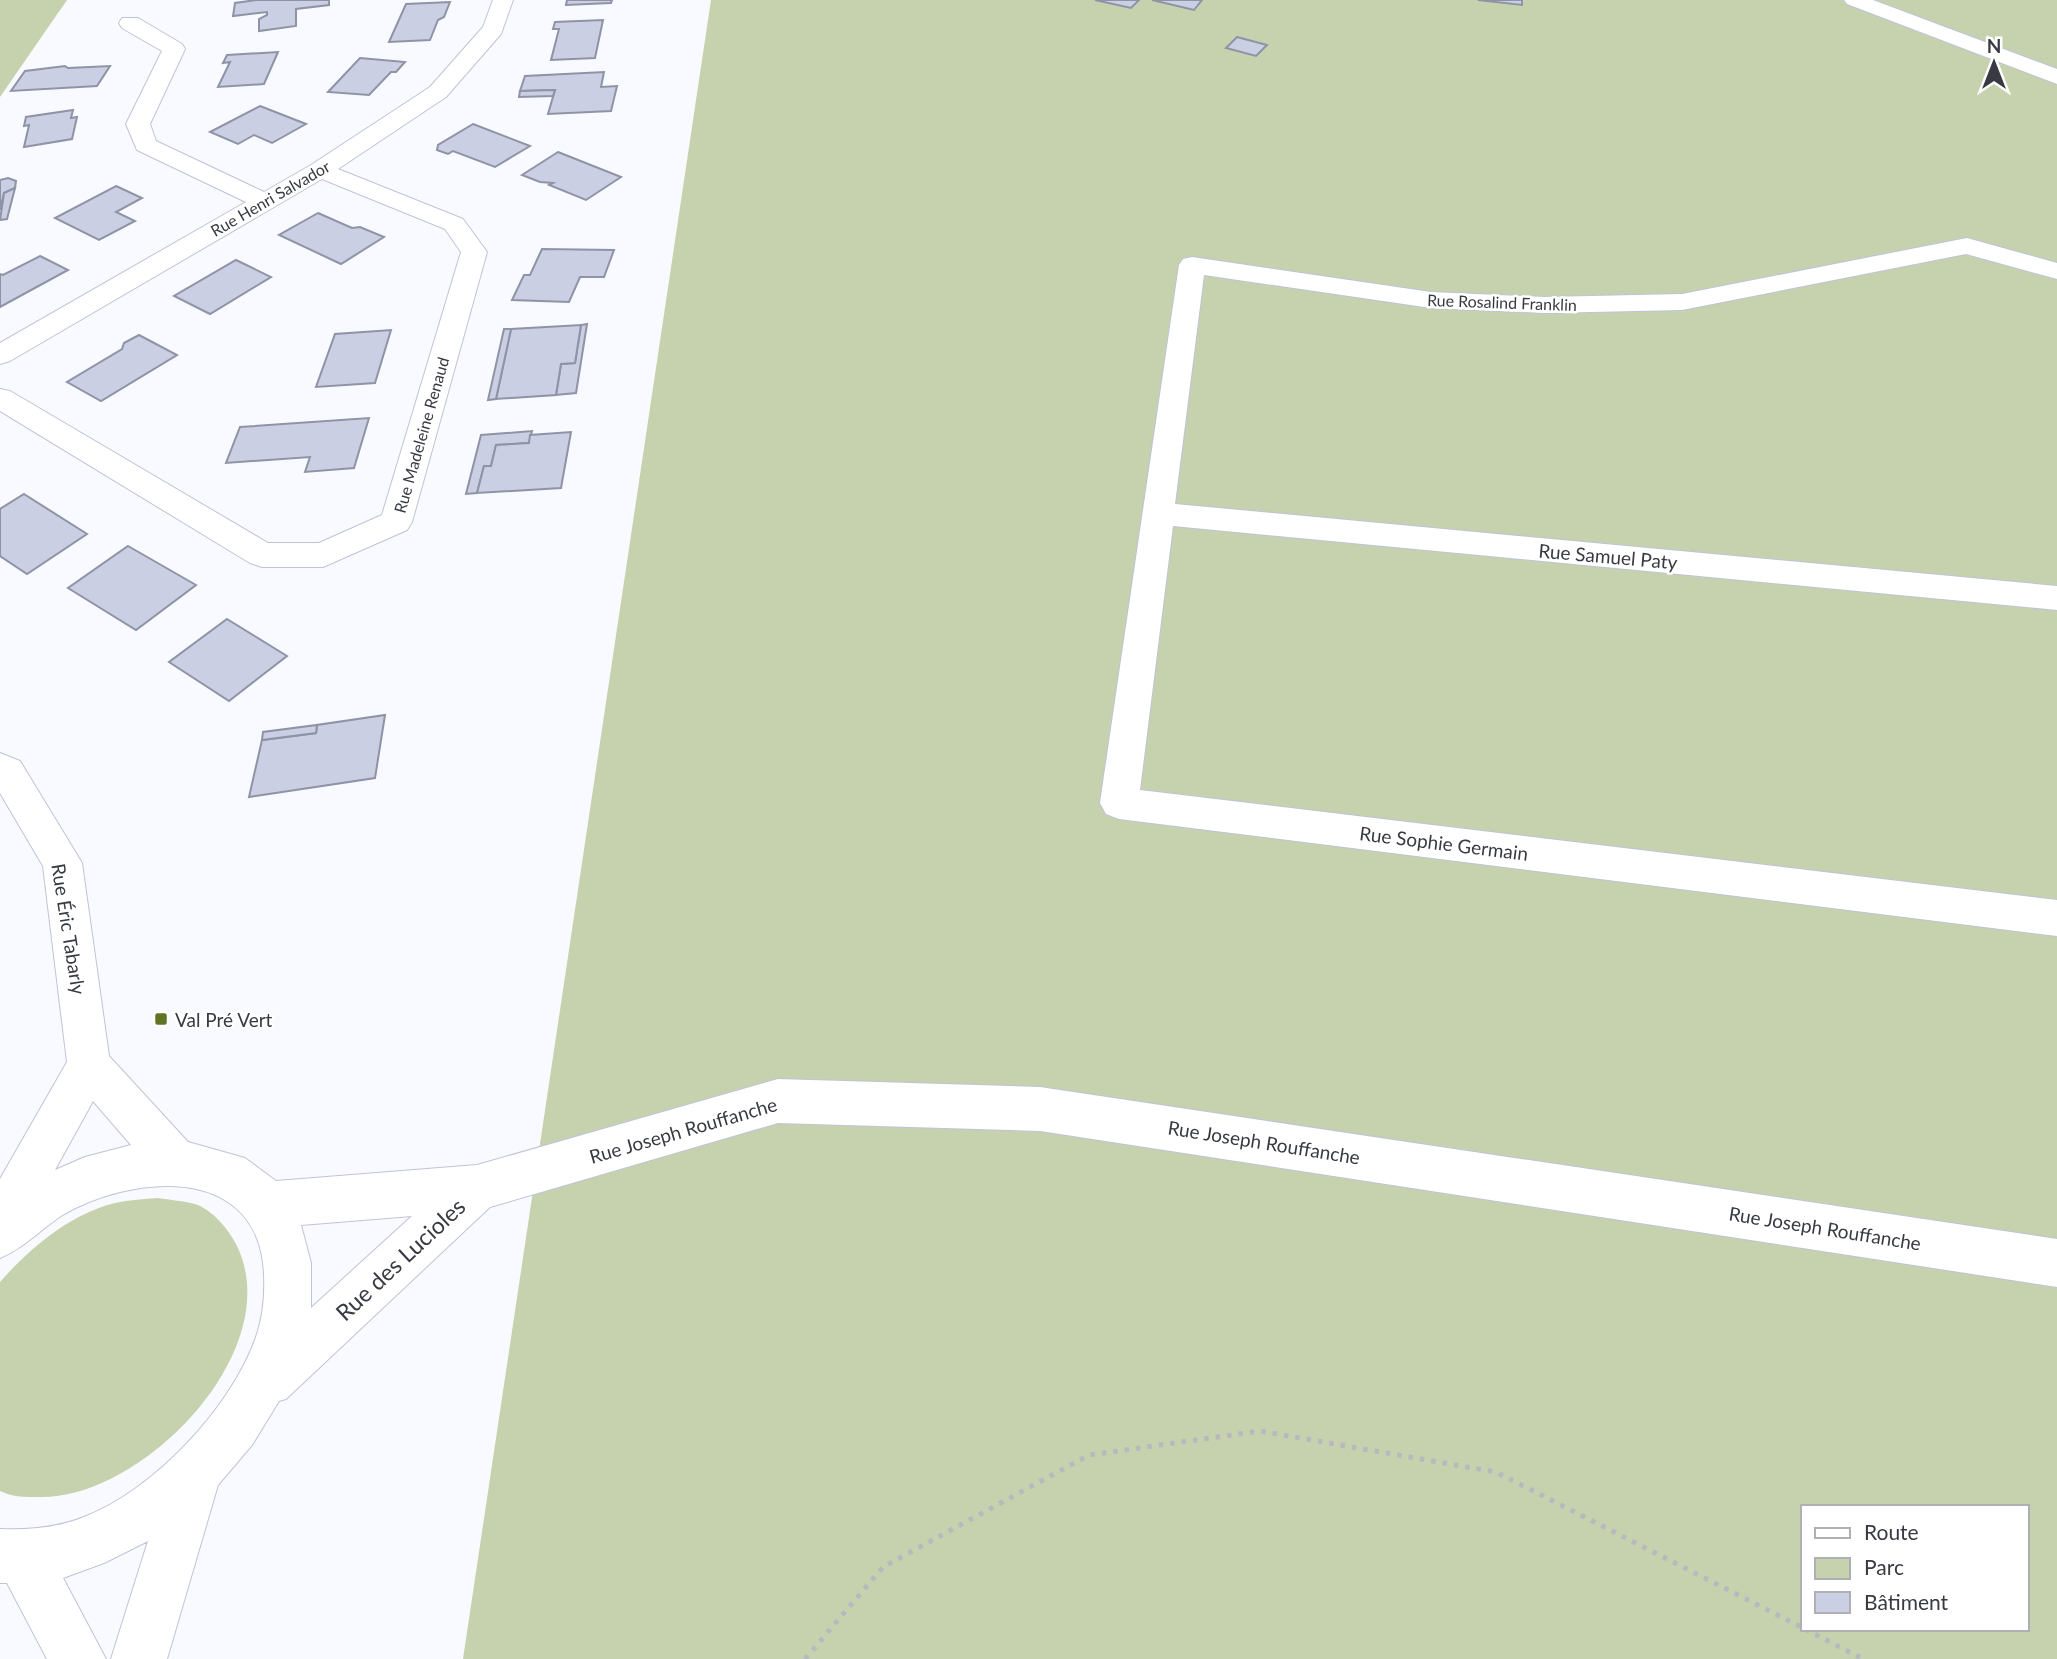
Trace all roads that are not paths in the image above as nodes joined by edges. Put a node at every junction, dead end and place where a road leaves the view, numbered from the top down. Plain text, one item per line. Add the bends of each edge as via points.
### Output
1 (503, 0) edge
2 (1854, 0) edge
3 (130, 23) dead end
4 (2057, 77) edge
5 (320, 170) junction
6 (264, 201) junction
7 (2057, 271) edge
8 (0, 355) edge
9 (0, 398) edge
10 (1160, 514) junction
11 (2057, 598) edge
12 (0, 768) edge
13 (2057, 918) edge
14 (89, 1065) junction
15 (175, 1161) junction
16 (477, 1188) junction
17 (267, 1205) junction
18 (0, 1225) edge
19 (0, 1234) edge
20 (2057, 1263) edge
21 (260, 1388) junction
22 (195, 1473) junction
23 (11, 1557) edge
24 (78, 1659) edge
25 (139, 1659) edge

1 - 5 street, Rue Henri Salvador via 494,29 438,92
2 - 4 street
3 - 6 street via 174,49 138,124 145,145
5 - 6 street, Rue Henri Salvador
5 - 9 street, Rue Madeleine Renaud via 454,224 474,252 396,522 323,555 262,555
6 - 8 street, Rue Henri Salvador
7 - 10 street, Rue Rosalind Franklin via 1966,246 1682,302 1545,305 1431,300 1192,265
10 - 11 street, Rue Samuel Paty
10 - 13 street, Rue Sophie Germain via 1119,803
12 - 14 street, Rue Éric Tabarly via 7,772 62,863
14 - 15 street
14 - 18 street
15 - 17 street via 212,1167 243,1181
15 - 19 street via 114,1169 51,1196
16 - 17 street, Rue des Lucioles
16 - 20 street, Rue Joseph Rouffanche via 778,1101 1040,1108
16 - 21 street, Rue des Lucioles
17 - 21 street via 284,1241 289,1285 282,1335
21 - 22 street via 232,1433
22 - 23 street via 142,1516 83,1546
22 - 25 street
23 - 24 street

